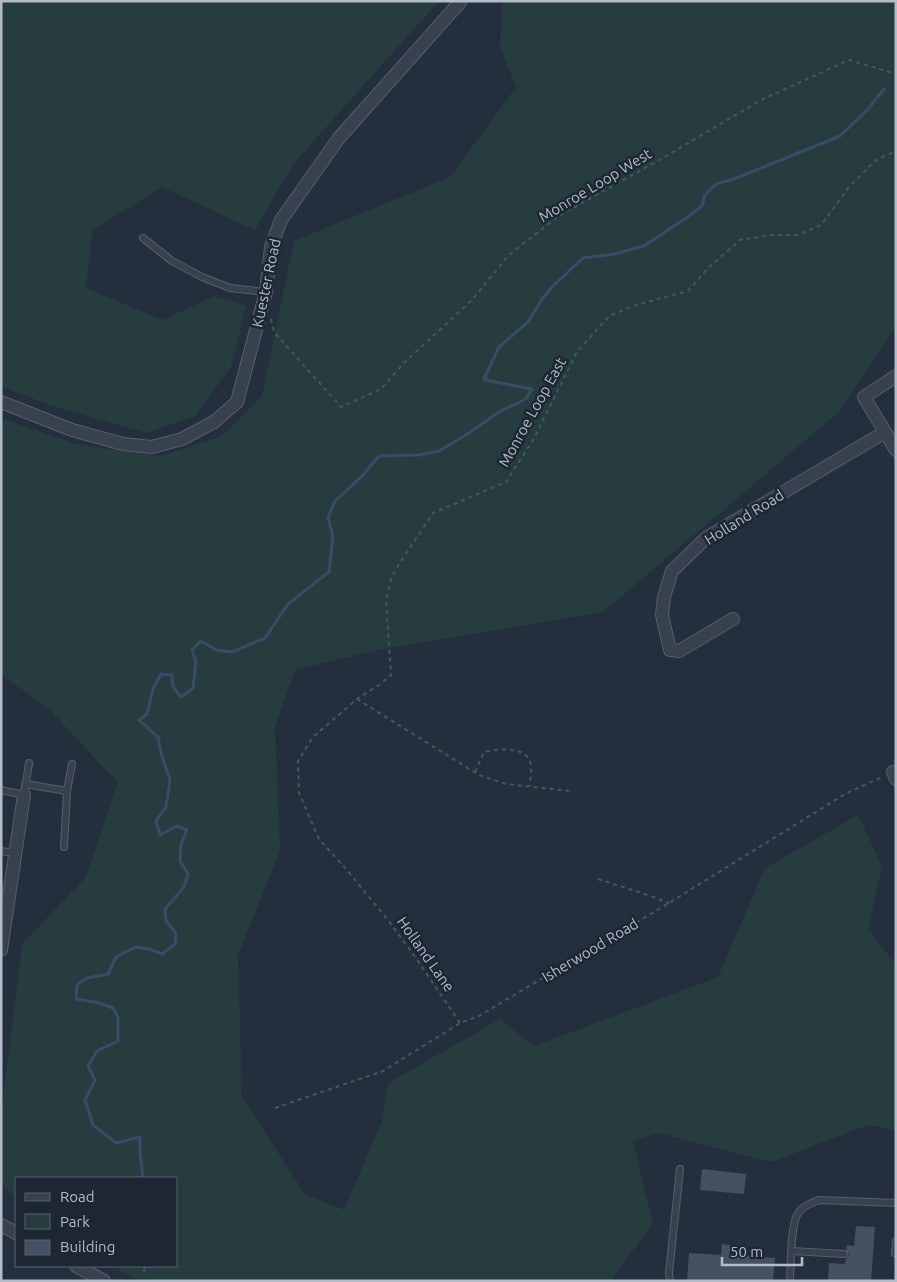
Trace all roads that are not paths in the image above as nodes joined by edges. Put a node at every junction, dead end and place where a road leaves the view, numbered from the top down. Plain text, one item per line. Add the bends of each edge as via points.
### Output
1 (462, 1) edge
2 (143, 238) dead end
3 (266, 292) junction
4 (896, 376) edge
5 (1, 402) edge
6 (885, 432) junction
7 (896, 450) edge
8 (733, 619) dead end
9 (29, 763) dead end
10 (72, 764) dead end
11 (25, 789) junction
12 (1, 790) edge
13 (67, 791) junction
14 (64, 847) dead end
15 (1, 850) edge
16 (16, 852) junction
17 (1, 950) edge
18 (680, 1169) dead end
19 (896, 1203) edge
20 (1, 1225) edge
21 (15, 1233) edge
22 (896, 1241) edge
23 (792, 1251) junction
24 (895, 1253) edge
25 (844, 1254) dead end
26 (78, 1267) edge
27 (104, 1281) edge
28 (670, 1281) edge
29 (790, 1281) edge

1 - 3 street, Kuester Road via 339,138 281,220 271,247
2 - 3 lane via 172,260 202,276 230,288
3 - 5 street, Kuester Road via 237,402 214,422 182,439 152,447 123,444 72,430
4 - 6 street via 864,397
6 - 7 street
6 - 8 street, Holland Road via 706,538 672,571 662,615 670,650 679,651
9 - 11 lane
10 - 13 lane
11 - 12 lane
11 - 13 lane
11 - 16 street
13 - 14 lane
15 - 16 lane
16 - 17 street
18 - 28 lane
19 - 23 lane via 819,1200 808,1204 798,1212
20 - 21 street
22 - 24 lane
23 - 25 lane
23 - 29 lane
26 - 27 street

